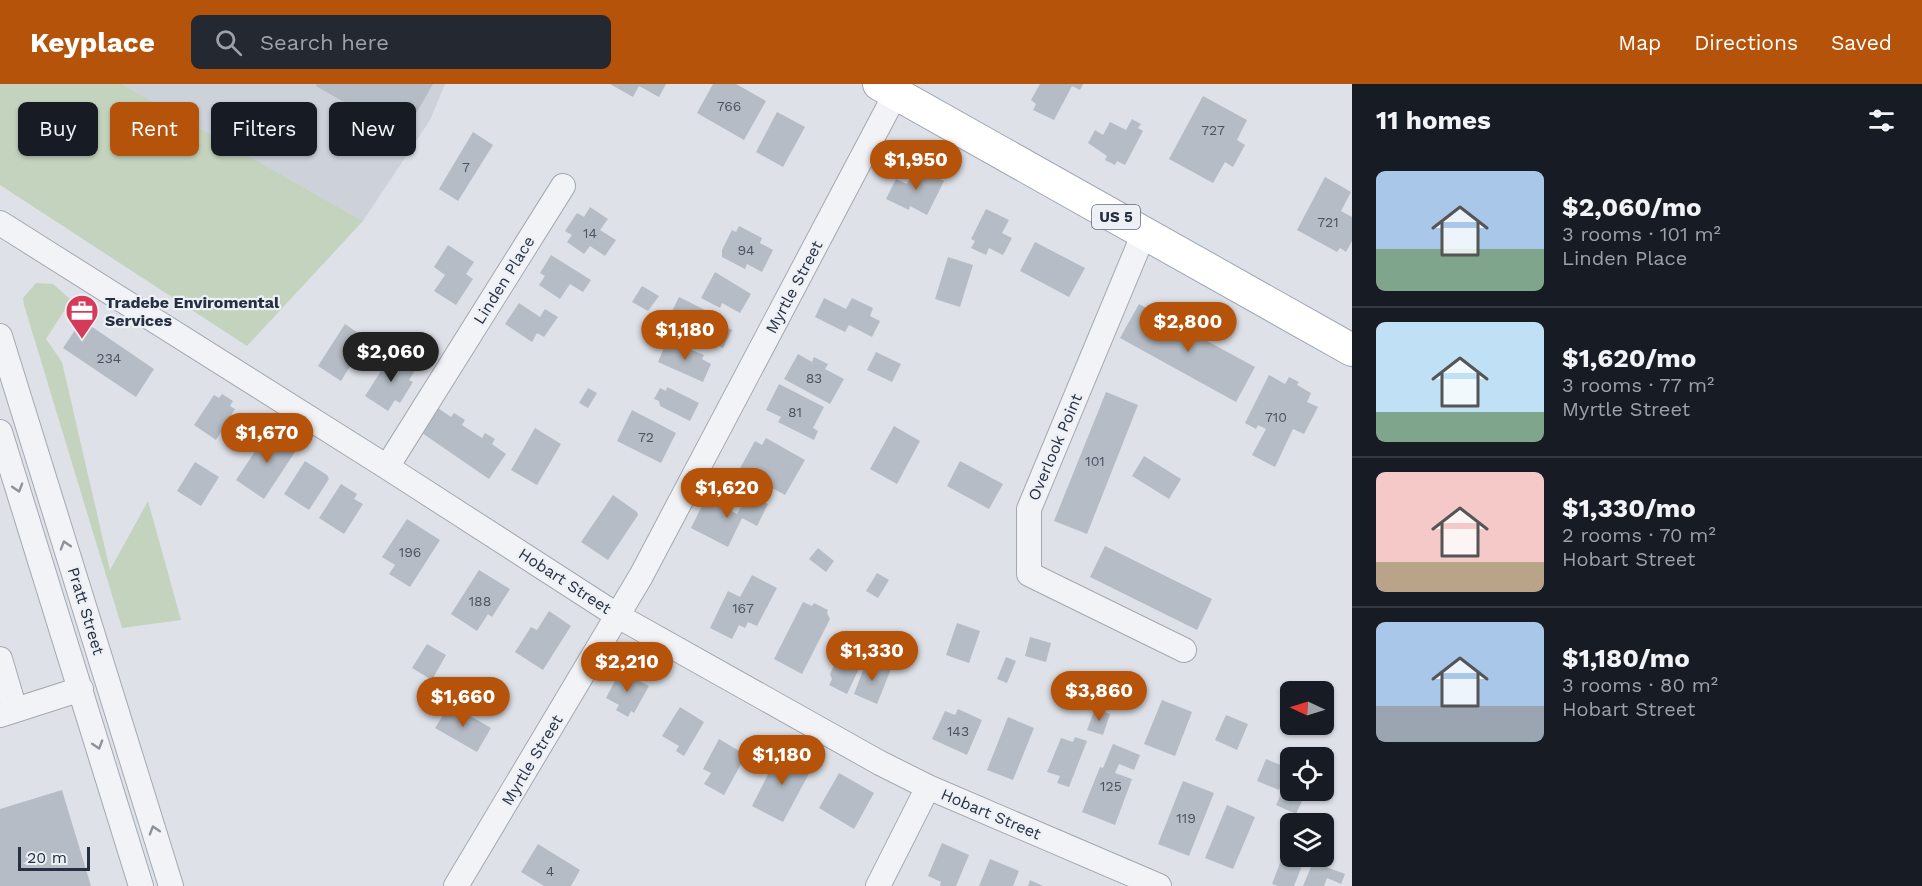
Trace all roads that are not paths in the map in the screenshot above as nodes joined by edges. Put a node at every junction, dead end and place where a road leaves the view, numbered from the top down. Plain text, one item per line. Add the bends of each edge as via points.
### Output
1 (888, 89) edge
2 (563, 186) dead end
3 (0, 223) edge
4 (1144, 233) junction
5 (0, 336) edge
6 (1352, 350) edge
7 (8, 390) edge
8 (0, 432) edge
9 (387, 466) junction
10 (618, 616) junction
11 (1184, 650) dead end
12 (0, 659) edge
13 (81, 689) junction
14 (7, 713) edge
15 (928, 787) junction
16 (141, 886) edge
17 (171, 886) edge
18 (456, 886) edge
19 (878, 886) edge
20 (1160, 886) edge

1 - 4 main road, US 5
1 - 10 street, Myrtle Street
2 - 9 street, Linden Place
3 - 9 street, Hobart Street
4 - 6 main road, US 5
4 - 11 street, Overlook Point via 1029,509 1029,574
5 - 7 street, Pratt Street
17 -> 7 street, Pratt Street
8 -> 13 street, Pratt Street
9 - 10 street, Hobart Street
10 - 15 street, Hobart Street
10 - 18 street, Myrtle Street
12 - 14 street
13 - 14 street
13 -> 16 street, Pratt Street
15 - 19 street
15 - 20 street, Hobart Street

